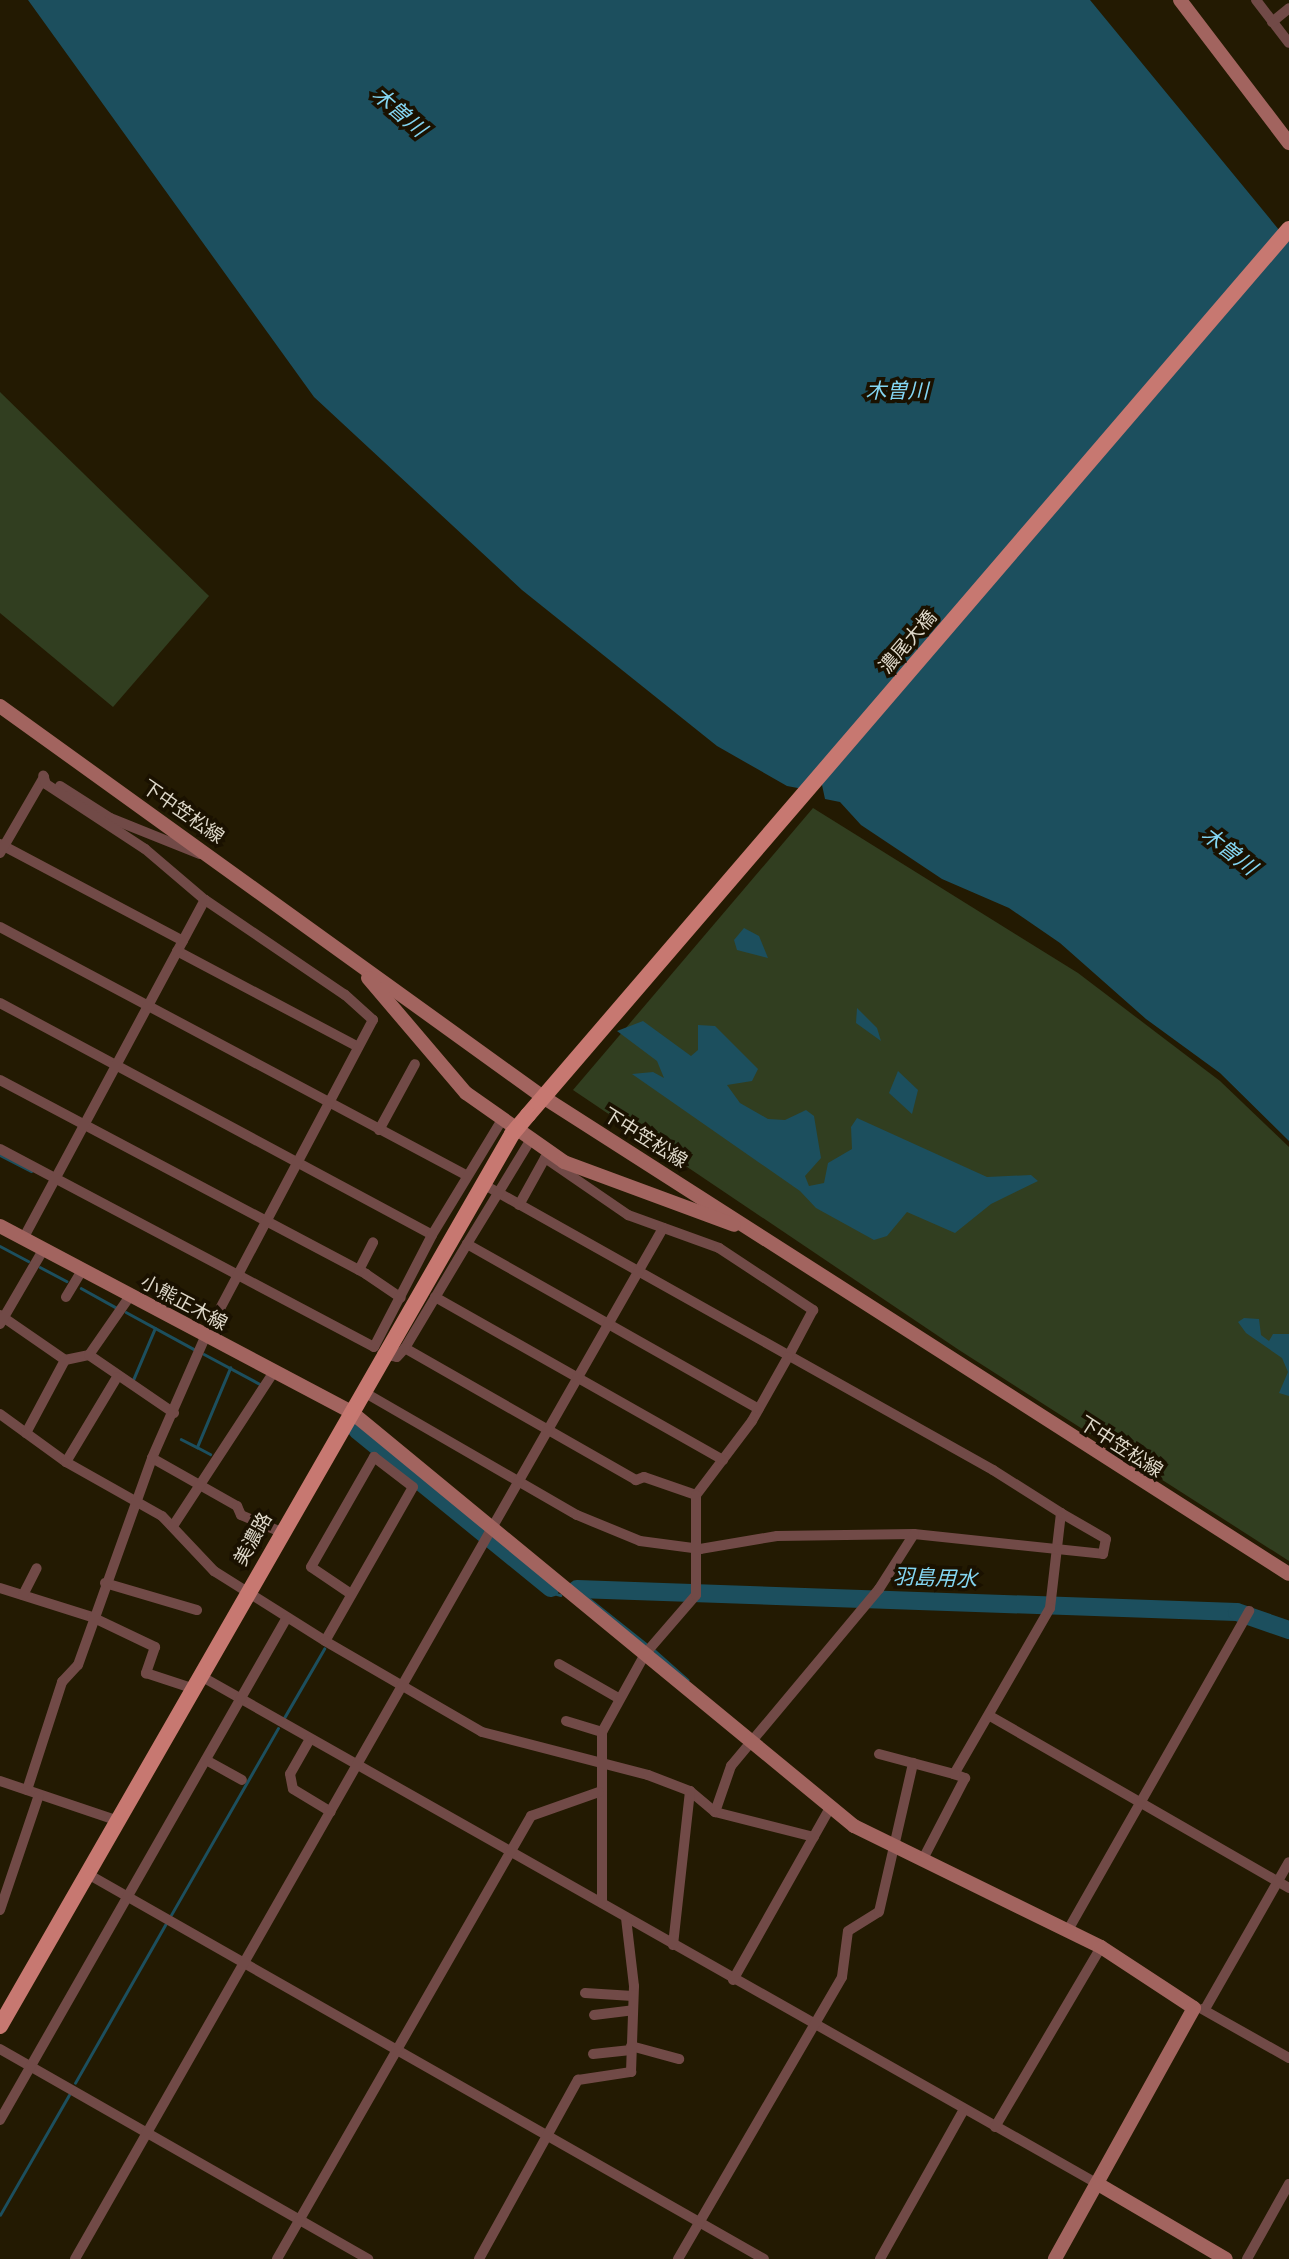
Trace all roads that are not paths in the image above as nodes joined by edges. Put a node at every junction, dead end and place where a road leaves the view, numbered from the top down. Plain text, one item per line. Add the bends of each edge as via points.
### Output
1 (1180, 0) edge
2 (1256, 0) edge
3 (1289, 8) edge
4 (1272, 22) junction
5 (1289, 43) edge
6 (1289, 143) edge
7 (1289, 229) edge
8 (0, 706) edge
9 (43, 775) junction
10 (1, 848) edge
11 (217, 860) junction
12 (205, 900) junction
13 (0, 927) edge
14 (183, 941) junction
15 (177, 951) junction
16 (341, 951) junction
17 (0, 1003) edge
18 (149, 1005) junction
19 (358, 1047) junction
20 (415, 1064) dead end
21 (117, 1065) junction
22 (0, 1080) edge
23 (556, 1081) joint
24 (543, 1097) junction
25 (328, 1102) junction
26 (503, 1118) junction
27 (85, 1124) junction
28 (379, 1130) junction
29 (531, 1139) junction
30 (0, 1149) edge
31 (297, 1161) junction
32 (466, 1175) junction
33 (56, 1178) junction
34 (494, 1191) junction
35 (519, 1205) junction
36 (266, 1220) junction
37 (0, 1226) edge
38 (663, 1228) junction
39 (759, 1233) junction
40 (432, 1234) junction
41 (23, 1239) junction
42 (373, 1242) dead end
43 (467, 1244) junction
44 (43, 1250) junction
45 (82, 1270) junction
46 (359, 1270) junction
47 (640, 1273) junction
48 (237, 1275) junction
49 (130, 1296) junction
50 (66, 1297) dead end
51 (435, 1297) junction
52 (401, 1298) junction
53 (1, 1319) edge
54 (610, 1326) junction
55 (205, 1336) junction
56 (405, 1348) junction
57 (379, 1351) junction
58 (89, 1355) junction
59 (788, 1357) junction
60 (65, 1360) junction
61 (273, 1373) junction
62 (117, 1377) junction
63 (579, 1380) junction
64 (362, 1391) junction
65 (759, 1409) junction
66 (351, 1411) junction
67 (174, 1413) junction
68 (0, 1414) edge
69 (548, 1430) junction
70 (26, 1433) junction
71 (385, 1440) junction
72 (376, 1455) junction
73 (152, 1458) junction
74 (723, 1460) junction
75 (66, 1462) junction
76 (520, 1482) junction
77 (197, 1484) junction
78 (696, 1495) junction
79 (135, 1501) junction
80 (1061, 1513) junction
81 (173, 1526) junction
82 (491, 1530) junction
83 (281, 1532) junction
84 (914, 1534) junction
85 (1057, 1548) junction
86 (700, 1549) junction
87 (37, 1568) dead end
88 (1289, 1574) edge
89 (105, 1583) junction
90 (0, 1588) edge
91 (248, 1591) junction
92 (351, 1594) junction
93 (23, 1595) junction
94 (197, 1609) dead end
95 (1249, 1611) dead end
96 (92, 1617) junction
97 (286, 1619) junction
98 (325, 1641) junction
99 (645, 1654) junction
100 (559, 1664) dead end
101 (195, 1681) junction
102 (403, 1688) junction
103 (241, 1699) junction
104 (620, 1699) junction
105 (990, 1716) junction
106 (566, 1721) dead end
107 (602, 1731) junction
108 (310, 1739) junction
109 (752, 1742) junction
110 (878, 1754) dead end
111 (206, 1760) junction
112 (602, 1762) junction
113 (913, 1763) junction
114 (358, 1766) junction
115 (954, 1774) junction
116 (242, 1780) dead end
117 (0, 1781) edge
118 (27, 1790) junction
119 (690, 1791) junction
120 (599, 1792) junction
121 (39, 1795) junction
122 (1139, 1804) junction
123 (831, 1806) junction
124 (331, 1812) junction
125 (715, 1812) junction
126 (116, 1820) junction
127 (814, 1837) junction
128 (894, 1847) junction
129 (511, 1852) junction
130 (922, 1861) junction
131 (1289, 1862) edge
132 (86, 1873) junction
133 (1278, 1882) junction
134 (1289, 1888) edge
135 (128, 1896) junction
136 (602, 1903) junction
137 (0, 1910) edge
138 (626, 1918) junction
139 (1068, 1930) junction
140 (673, 1945) junction
141 (1101, 1947) junction
142 (245, 1963) junction
143 (733, 1980) junction
144 (585, 1993) dead end
145 (633, 1996) junction
146 (1200, 2009) junction
147 (633, 2010) junction
148 (594, 2015) dead end
149 (812, 2025) junction
150 (0, 2026) edge
151 (631, 2048) junction
152 (0, 2049) edge
153 (398, 2049) junction
154 (593, 2054) dead end
155 (1289, 2058) edge
156 (678, 2059) dead end
157 (31, 2067) junction
158 (963, 2111) junction
159 (0, 2120) edge
160 (995, 2127) junction
161 (148, 2133) junction
162 (550, 2136) junction
163 (1289, 2183) edge
164 (1098, 2184) junction
165 (299, 2219) junction
166 (699, 2222) junction
167 (75, 2259) edge
168 (277, 2259) edge
169 (368, 2259) edge
170 (479, 2259) edge
171 (678, 2259) edge
172 (764, 2259) edge
173 (880, 2259) edge
174 (1055, 2259) edge
175 (1226, 2259) edge
176 (1247, 2259) edge

1 - 6 main road
2 - 4 street
3 - 4 street
4 - 5 street
7 - 23 main road, 濃尾大橋
8 - 11 main road, 下中笠松線
9 - 10 street
9 - 11 street via 110,818
9 - 12 street via 46,784 145,849
10 - 14 street
11 - 16 main road, 下中笠松線
12 - 14 street
12 - 19 street via 345,995 373,1020
13 - 18 street
14 - 15 street
15 - 18 street
15 - 19 street
16 - 24 main road, 下中笠松線
16 - 26 main road via 376,986 445,1072
17 - 21 street
18 - 21 street
18 - 25 street
19 - 25 street
20 - 28 street
21 - 27 street
21 - 31 street
22 - 27 street
23 - 24 main road, 美濃路
24 - 39 main road, 下中笠松線
24 - 57 main road, 美濃路, bridge via 512,1134
25 - 28 street
25 - 31 street
26 - 29 main road
26 - 32 street
27 - 33 street
27 - 36 street
28 - 32 street
29 - 34 street
29 - 39 main road via 564,1162 619,1185
30 - 33 street
31 - 36 street
31 - 40 street
32 - 40 street
33 - 41 street
33 - 48 street
34 - 35 street
34 - 43 street
35 - 38 street via 545,1158 628,1215
35 - 47 street
36 - 46 street
36 - 48 street
37 - 41 main road, 小熊正木線
38 - 47 street
38 - 59 street via 719,1248 813,1310
39 - 88 main road, 下中笠松線
40 - 52 street
41 - 44 main road, 小熊正木線
42 - 46 street
43 - 51 street
43 - 54 street
44 - 45 main road, 小熊正木線
44 - 53 street
45 - 49 main road, 小熊正木線
45 - 50 street
46 - 52 street
47 - 54 street
47 - 59 street
48 - 55 street
48 - 57 street
49 - 55 main road, 小熊正木線
49 - 58 street
51 - 56 street
51 - 63 street
52 - 57 street
53 - 60 street via 38,1334
54 - 63 street
54 - 65 street
55 - 61 main road, 小熊正木線
55 - 67 street
56 - 57 street via 397,1357
56 - 69 street
57 - 64 main road, 美濃路
58 - 60 street
58 - 62 street
59 - 65 street
59 - 80 street
60 - 70 street
61 - 66 main road, 小熊正木線
61 - 77 street
62 - 67 street
62 - 75 street
63 - 69 street
63 - 74 street
64 - 66 main road, 美濃路
64 - 76 street
65 - 74 street
66 - 71 main road, 小熊正木線
66 - 83 main road, 美濃路
67 - 73 street
68 - 70 street
69 - 76 street
69 - 78 street via 636,1480 644,1477
70 - 75 street
71 - 72 street
71 - 82 main road, 小熊正木線
72 - 92 street via 413,1487
72 - 92 street via 311,1567
73 - 77 street
73 - 79 street
74 - 78 street
75 - 79 street
76 - 82 street
76 - 86 street via 613,1532
77 - 81 street
77 - 83 street via 237,1506 242,1515
78 - 86 street
79 - 81 street
79 - 89 street
80 - 85 street
80 - 85 street via 1106,1539 1103,1554
81 - 91 street via 214,1571
82 - 99 main road, 小熊正木線
82 - 102 street
83 - 91 main road, 美濃路
84 - 85 street
84 - 86 street via 777,1536
84 - 109 street via 879,1589
85 - 105 street via 1050,1608
86 - 99 street via 696,1595
87 - 93 street
89 - 94 street
89 - 96 street
90 - 93 street
91 - 97 street
91 - 101 main road, 美濃路
92 - 98 street
93 - 96 street
95 - 122 street
96 - 101 street via 155,1647 146,1673
96 - 118 street via 78,1665 62,1682
97 - 98 street
97 - 103 street
98 - 102 street
99 - 104 street
99 - 109 main road, 小熊正木線
100 - 104 street
101 - 103 street
101 - 126 main road, 美濃路
102 - 112 street via 482,1732
102 - 114 street
103 - 108 street
103 - 111 street
104 - 107 street
105 - 115 street
105 - 122 street
106 - 107 street
107 - 112 street
108 - 114 street
108 - 124 street via 290,1774 293,1790
109 - 123 main road, 小熊正木線
109 - 125 street via 731,1766
110 - 113 street
111 - 116 street
111 - 135 street
112 - 119 street
112 - 120 street
113 - 115 street
113 - 128 street
114 - 124 street
114 - 129 street
115 - 130 street via 965,1778
117 - 118 street
118 - 121 street
119 - 125 street
119 - 140 street
120 - 129 street via 531,1816
120 - 136 street
121 - 126 street
121 - 137 street
122 - 133 street
122 - 139 street
123 - 127 street
123 - 128 main road, 小熊正木線
124 - 142 street
125 - 127 street
126 - 132 main road, 美濃路
127 - 143 street
128 - 130 main road, 小熊正木線
128 - 149 street via 879,1912 848,1930 842,1977
129 - 136 street
129 - 153 street
130 - 139 main road, 小熊正木線
131 - 133 street
132 - 135 street
132 - 150 main road, 美濃路
133 - 134 street
133 - 146 street
135 - 142 street
135 - 157 street
136 - 138 street
138 - 140 street
138 - 145 street
139 - 141 main road, 小熊正木線
140 - 143 street
141 - 146 main road, 小熊正木線
141 - 160 street
142 - 153 street
142 - 161 street
143 - 149 street
144 - 145 street
145 - 147 street
146 - 155 street
146 - 164 main road
147 - 148 street
147 - 151 street
149 - 158 street
149 - 166 street
151 - 154 street
151 - 156 street
151 - 162 street via 631,2072 578,2080
152 - 157 street
153 - 162 street
153 - 165 street
157 - 159 street
157 - 161 street
158 - 160 street
158 - 173 street
160 - 164 street
161 - 165 street
161 - 167 street
162 - 166 street
162 - 170 street
163 - 176 street
164 - 174 main road
164 - 175 main road
165 - 168 street
165 - 169 street
166 - 171 street
166 - 172 street

